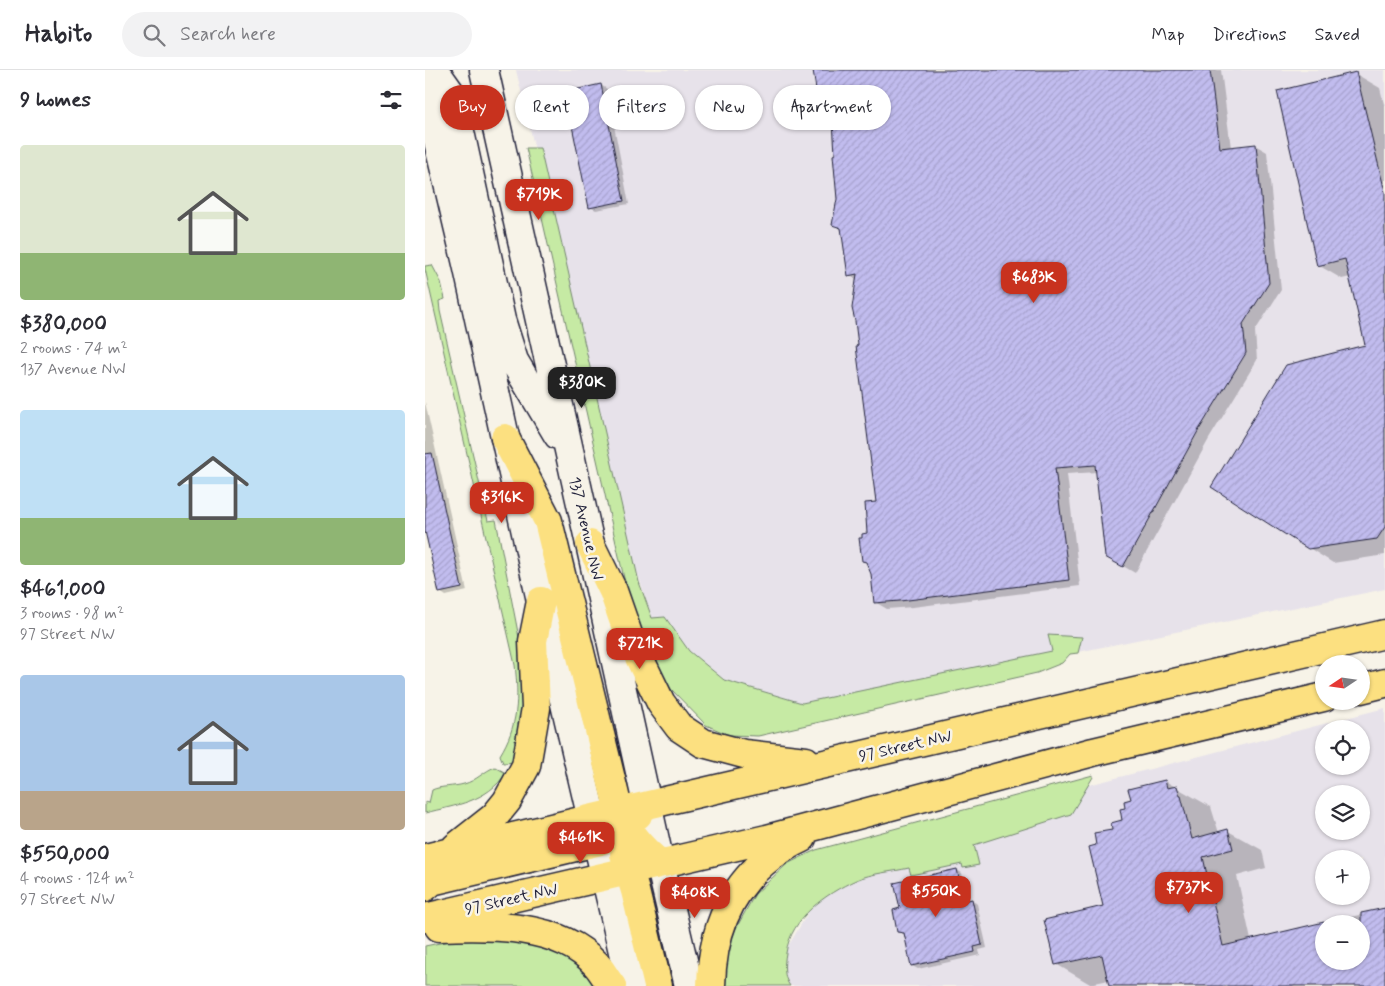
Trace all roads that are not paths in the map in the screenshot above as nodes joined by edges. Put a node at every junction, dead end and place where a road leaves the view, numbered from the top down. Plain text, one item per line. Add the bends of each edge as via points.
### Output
1 (425, 70) edge
2 (455, 70) edge
3 (485, 77) edge
4 (425, 86) edge
5 (505, 438) junction
6 (571, 458) junction
7 (590, 544) junction
8 (541, 601) junction
9 (1385, 634) edge
10 (1385, 683) edge
11 (1370, 686) edge
12 (1315, 699) edge
13 (828, 763) junction
14 (648, 805) junction
15 (846, 818) junction
16 (609, 827) junction
17 (437, 855) edge
18 (660, 863) junction
19 (618, 873) junction
20 (425, 887) edge
21 (425, 918) edge
22 (425, 927) edge
23 (611, 986) edge
24 (631, 986) edge
25 (659, 986) edge
26 (689, 986) edge
27 (711, 986) edge

1 - 6 main road via 440,78 452,95 501,320 514,361
2 - 3 main road via 463,78
3 - 6 main road, 137 Avenue NW
4 - 5 main road
5 - 8 main road
5 - 16 main road via 548,521
6 - 7 main road, 137 Avenue NW
7 - 13 main road via 613,591 629,638 661,702 679,727 703,744 744,754
7 - 14 main road, 137 Avenue NW
8 - 16 main road
8 - 17 main road via 533,641 536,708 526,766 494,817
9 - 13 main road, 97 Street NW
10 - 11 main road
12 - 15 main road, 97 Street NW via 1093,752
13 - 14 main road, 97 Street NW
14 - 16 main road, 97 Street NW
14 - 18 main road, 137 Avenue NW
15 - 18 main road, 97 Street NW
15 - 27 main road via 787,845 748,876 728,906 718,938
16 - 17 main road, 97 Street NW
16 - 18 main road
16 - 19 main road via 623,852
16 - 20 main road via 432,881
18 - 19 main road, 97 Street NW
18 - 26 main road, 137 Avenue NW
19 - 21 main road, 97 Street NW
19 - 24 main road
19 - 25 main road
22 - 23 main road via 482,925 523,929 559,938 595,963

